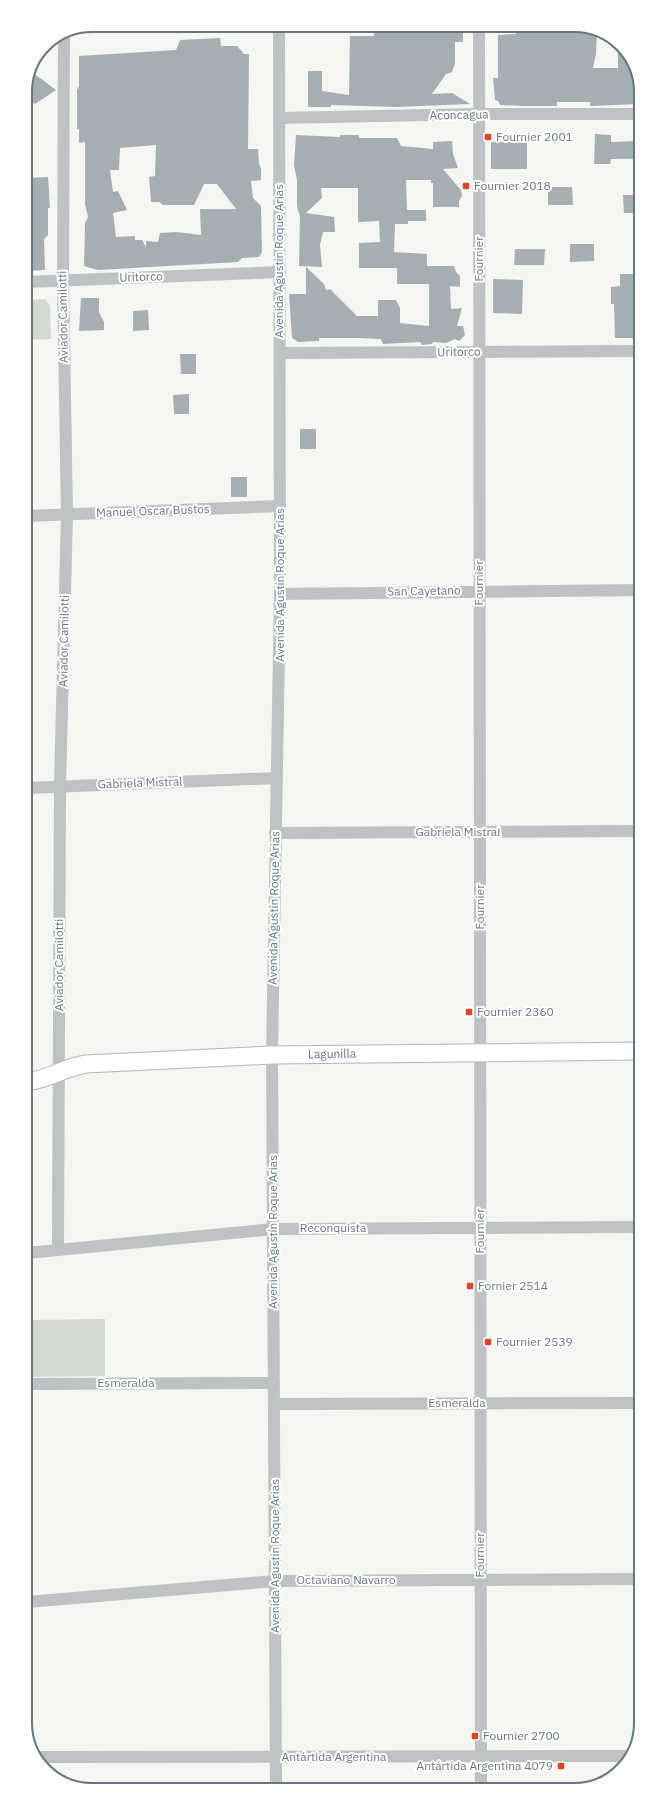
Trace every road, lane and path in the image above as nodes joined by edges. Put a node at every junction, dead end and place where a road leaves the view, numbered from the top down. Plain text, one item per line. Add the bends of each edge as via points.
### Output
1 (279, 32) edge
2 (479, 32) edge
3 (64, 40) edge
4 (479, 114) junction
5 (634, 114) edge
6 (279, 118) junction
7 (280, 272) junction
8 (63, 281) junction
9 (32, 282) edge
10 (479, 351) junction
11 (634, 351) edge
12 (280, 353) junction
13 (280, 506) junction
14 (67, 514) junction
15 (32, 516) edge
16 (634, 590) edge
17 (479, 591) junction
18 (280, 594) junction
19 (277, 778) junction
20 (60, 785) junction
21 (32, 787) edge
22 (634, 831) edge
23 (480, 832) junction
24 (275, 833) junction
25 (634, 1051) edge
26 (480, 1052) junction
27 (272, 1055) junction
28 (59, 1073) junction
29 (32, 1081) edge
30 (634, 1226) edge
31 (480, 1227) junction
32 (273, 1229) junction
33 (58, 1250) junction
34 (32, 1253) edge
35 (274, 1383) junction
36 (32, 1384) edge
37 (480, 1403) junction
38 (634, 1403) edge
39 (274, 1404) junction
40 (634, 1579) edge
41 (480, 1580) junction
42 (275, 1581) junction
43 (32, 1602) edge
44 (624, 1756) edge
45 (43, 1757) edge
46 (481, 1757) junction
47 (276, 1758) junction
48 (276, 1783) edge
49 (481, 1783) edge

1 - 6 street, Avenida Agustín Roque Arias
2 - 4 street, Fournier
3 - 8 street, Aviador Camilotti
4 - 5 street, Aconcagua
4 - 6 street, Aconcagua
4 - 10 street, Fournier
6 - 7 street, Avenida Agustín Roque Arias
7 - 8 street, Uritorco
7 - 12 street, Avenida Agustín Roque Arias
8 - 9 street, Uritorco
8 - 14 street, Aviador Camilotti
10 - 11 street, Uritorco
10 - 12 street, Uritorco
10 - 17 street, Fournier
12 - 13 street, Avenida Agustín Roque Arias
13 - 14 street, Manuel Oscar Bustos
13 - 18 street, Avenida Agustín Roque Arias
14 - 15 street, Manuel Oscar Bustos
14 - 20 street, Aviador Camilotti
16 - 17 street, San Cayetano
17 - 18 street, San Cayetano
17 - 23 street, Fournier
18 - 19 street, Avenida Agustín Roque Arias
19 - 20 street, Gabriela Mistral
19 - 24 street, Avenida Agustín Roque Arias
20 - 21 street, Gabriela Mistral
20 - 28 street, Aviador Camilotti
22 - 23 street, Gabriela Mistral
23 - 24 street, Gabriela Mistral
23 - 26 street, Fournier
24 - 27 street, Avenida Agustín Roque Arias
25 - 26 main road, Lagunilla
26 - 27 main road, Lagunilla
26 - 31 street, Fournier
27 - 28 main road, Lagunilla via 86,1064 76,1065
27 - 32 street, Avenida Agustín Roque Arias
28 - 29 main road, Lagunilla
28 - 33 street, Aviador Camilotti
30 - 31 street, Reconquista
31 - 32 street, Reconquista
31 - 37 street, Fournier
32 - 33 street, Reconquista
32 - 35 street, Avenida Agustín Roque Arias
33 - 34 street, Reconquista
35 - 36 street, Esmeralda
35 - 39 street, Avenida Agustín Roque Arias
37 - 38 street, Esmeralda
37 - 39 street, Esmeralda
37 - 41 street, Fournier
39 - 42 street, Avenida Agustín Roque Arias
40 - 41 street, Octaviano Navarro
41 - 42 street, Octaviano Navarro
41 - 46 street, Fournier
42 - 43 street, Octaviano Navarro
42 - 47 street, Avenida Agustín Roque Arias
44 - 46 street, Antártida Argentina
45 - 47 street, Antártida Argentina
46 - 47 street, Antártida Argentina
46 - 49 street, Fournier
47 - 48 street, Avenida Agustín Roque Arias

